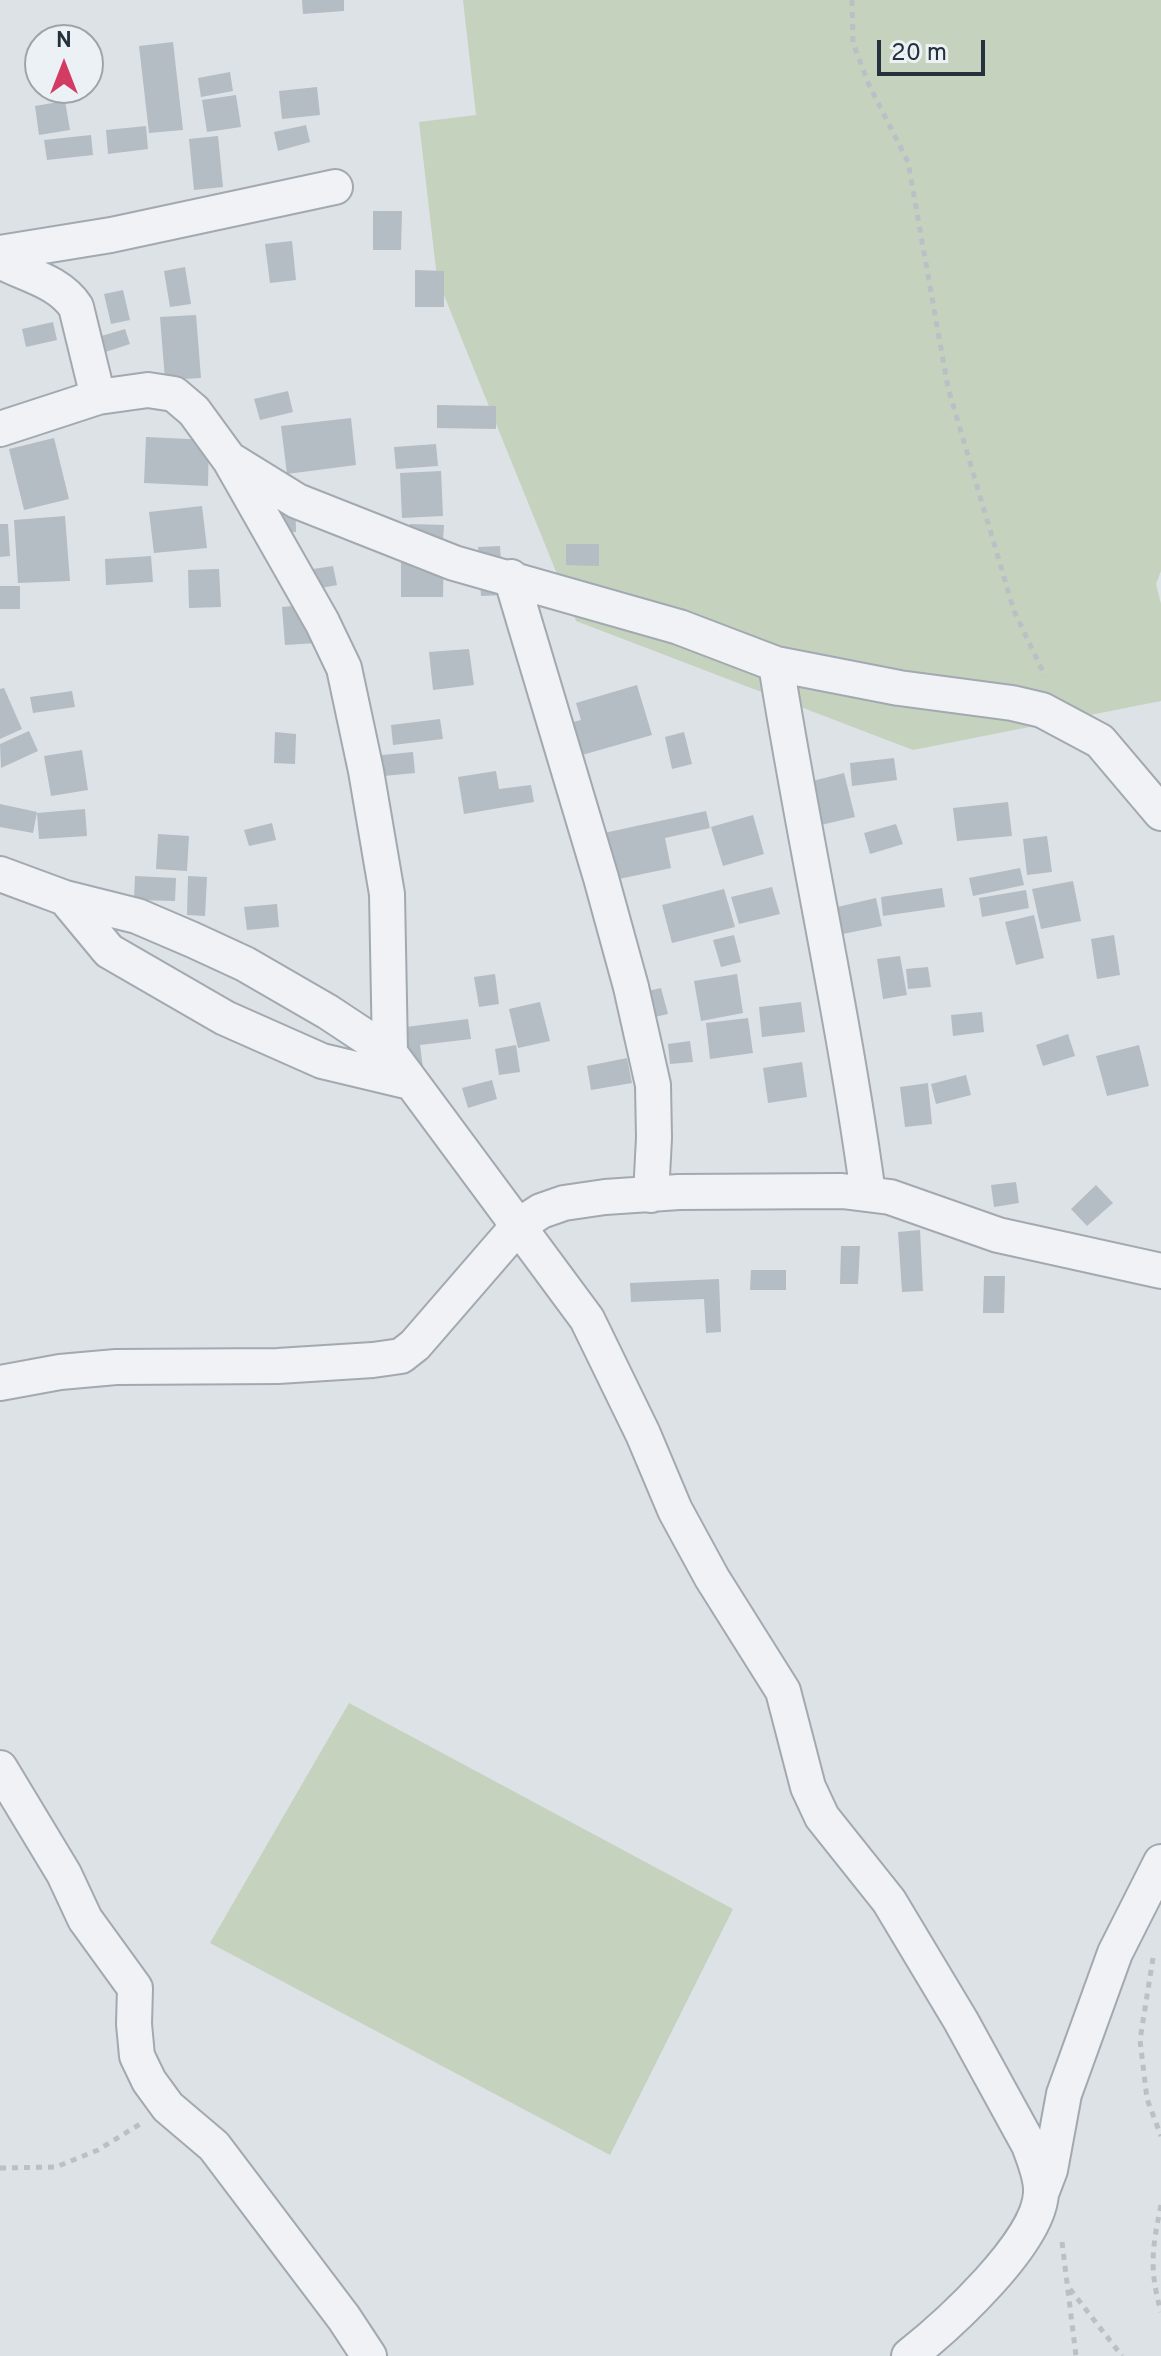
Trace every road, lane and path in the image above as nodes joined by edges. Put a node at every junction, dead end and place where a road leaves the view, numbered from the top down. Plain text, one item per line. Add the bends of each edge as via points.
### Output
1 (852, 0) edge
2 (335, 187) dead end
3 (0, 253) edge
4 (0, 261) edge
5 (98, 397) junction
6 (0, 429) edge
7 (229, 459) junction
8 (511, 577) junction
9 (776, 664) junction
10 (1054, 687) dead end
11 (1161, 813) edge
12 (0, 874) edge
13 (65, 898) junction
14 (390, 1053) junction
15 (410, 1082) junction
16 (868, 1194) junction
17 (651, 1195) junction
18 (518, 1226) junction
19 (1161, 1271) edge
20 (0, 1383) edge
21 (0, 1768) edge
22 (1161, 1862) edge
23 (1154, 1953) dead end
24 (168, 2107) junction
25 (1161, 2136) edge
26 (0, 2168) edge
27 (1041, 2193) junction
28 (1161, 2205) edge
29 (1061, 2235) dead end
30 (1069, 2288) junction
31 (1161, 2312) edge
32 (369, 2356) edge
33 (909, 2356) edge
34 (1076, 2356) edge
35 (1122, 2356) edge

1 - 10 path via 853,43 908,162 948,388 1014,611
2 - 3 street
4 - 5 street via 68,295 76,307
5 - 6 street
5 - 7 street via 148,390 174,394 194,411
7 - 8 street via 323,512 454,563
7 - 14 street via 344,668 387,894
8 - 9 street via 679,627
8 - 17 street via 631,987 653,1085
9 - 11 street via 1042,710 1100,741
9 - 16 street via 852,1077
12 - 13 street
13 - 14 street via 137,916 245,964
13 - 15 street via 109,951 225,1018 322,1061
14 - 15 street
15 - 18 street
16 - 17 street
16 - 19 street via 998,1235
17 - 18 street via 564,1203
18 - 20 street via 401,1356 278,1366 116,1367
18 - 27 street via 587,1319 675,1510 783,1691 808,1787 822,1817 889,1901 961,2021 1029,2145
21 - 24 street via 85,1919 135,1988 137,2056
22 - 27 street via 1115,1953 1064,2094
23 - 25 path via 1140,2040 1147,2099
24 - 26 path via 98,2150 56,2167
24 - 32 street via 214,2146
27 - 33 street via 1026,2234 992,2278
28 - 31 path via 1152,2248 1152,2280
29 - 30 path
30 - 34 path
30 - 35 path

